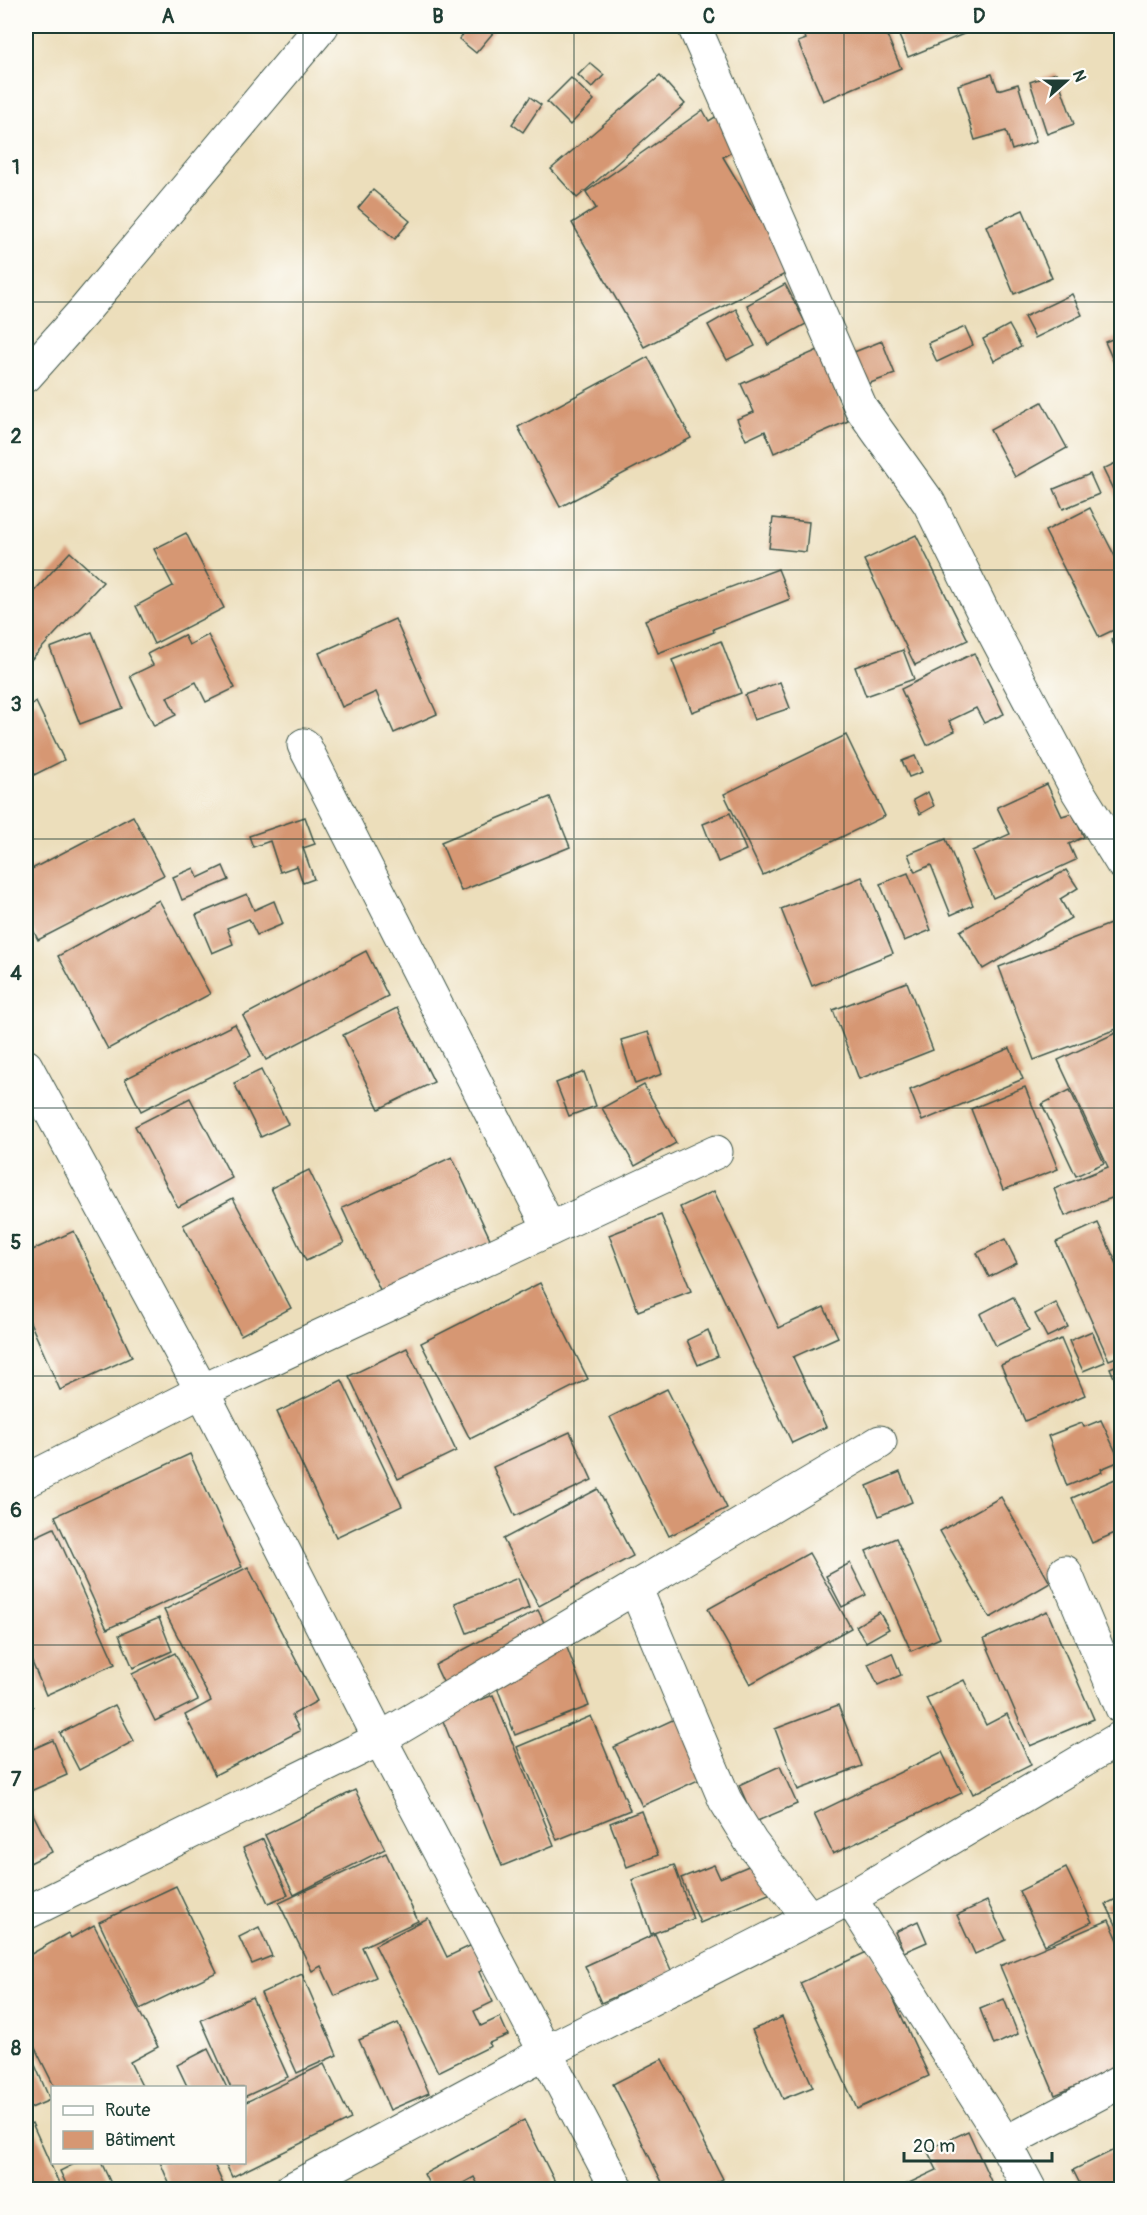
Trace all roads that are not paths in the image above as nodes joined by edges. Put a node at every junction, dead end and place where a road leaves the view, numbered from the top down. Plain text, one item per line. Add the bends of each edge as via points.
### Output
1 (322, 26) edge
2 (694, 26) edge
3 (26, 376) edge
4 (304, 745) dead end
5 (1121, 860) edge
6 (26, 1066) edge
7 (716, 1152) dead end
8 (550, 1229) junction
9 (202, 1391) junction
10 (880, 1442) dead end
11 (26, 1481) edge
12 (1065, 1572) dead end
13 (635, 1587) junction
14 (1122, 1708) edge
15 (1122, 1737) edge
16 (380, 1739) junction
17 (850, 1898) junction
18 (26, 1912) edge
19 (809, 1918) junction
20 (546, 2052) junction
21 (1122, 2081) edge
22 (1005, 2143) junction
23 (290, 2190) edge
24 (618, 2190) edge
25 (1030, 2190) edge

1 - 3 street
2 - 5 street via 861,408 929,503 1077,790
4 - 8 street
6 - 9 street
7 - 8 street
8 - 9 street
9 - 11 street
9 - 16 street
10 - 13 street
12 - 14 street
13 - 16 street
13 - 19 street via 725,1800 751,1842
15 - 17 street
16 - 18 street
16 - 20 street
17 - 19 street
17 - 22 street
19 - 20 street
20 - 23 street
20 - 24 street
21 - 22 street
22 - 25 street

